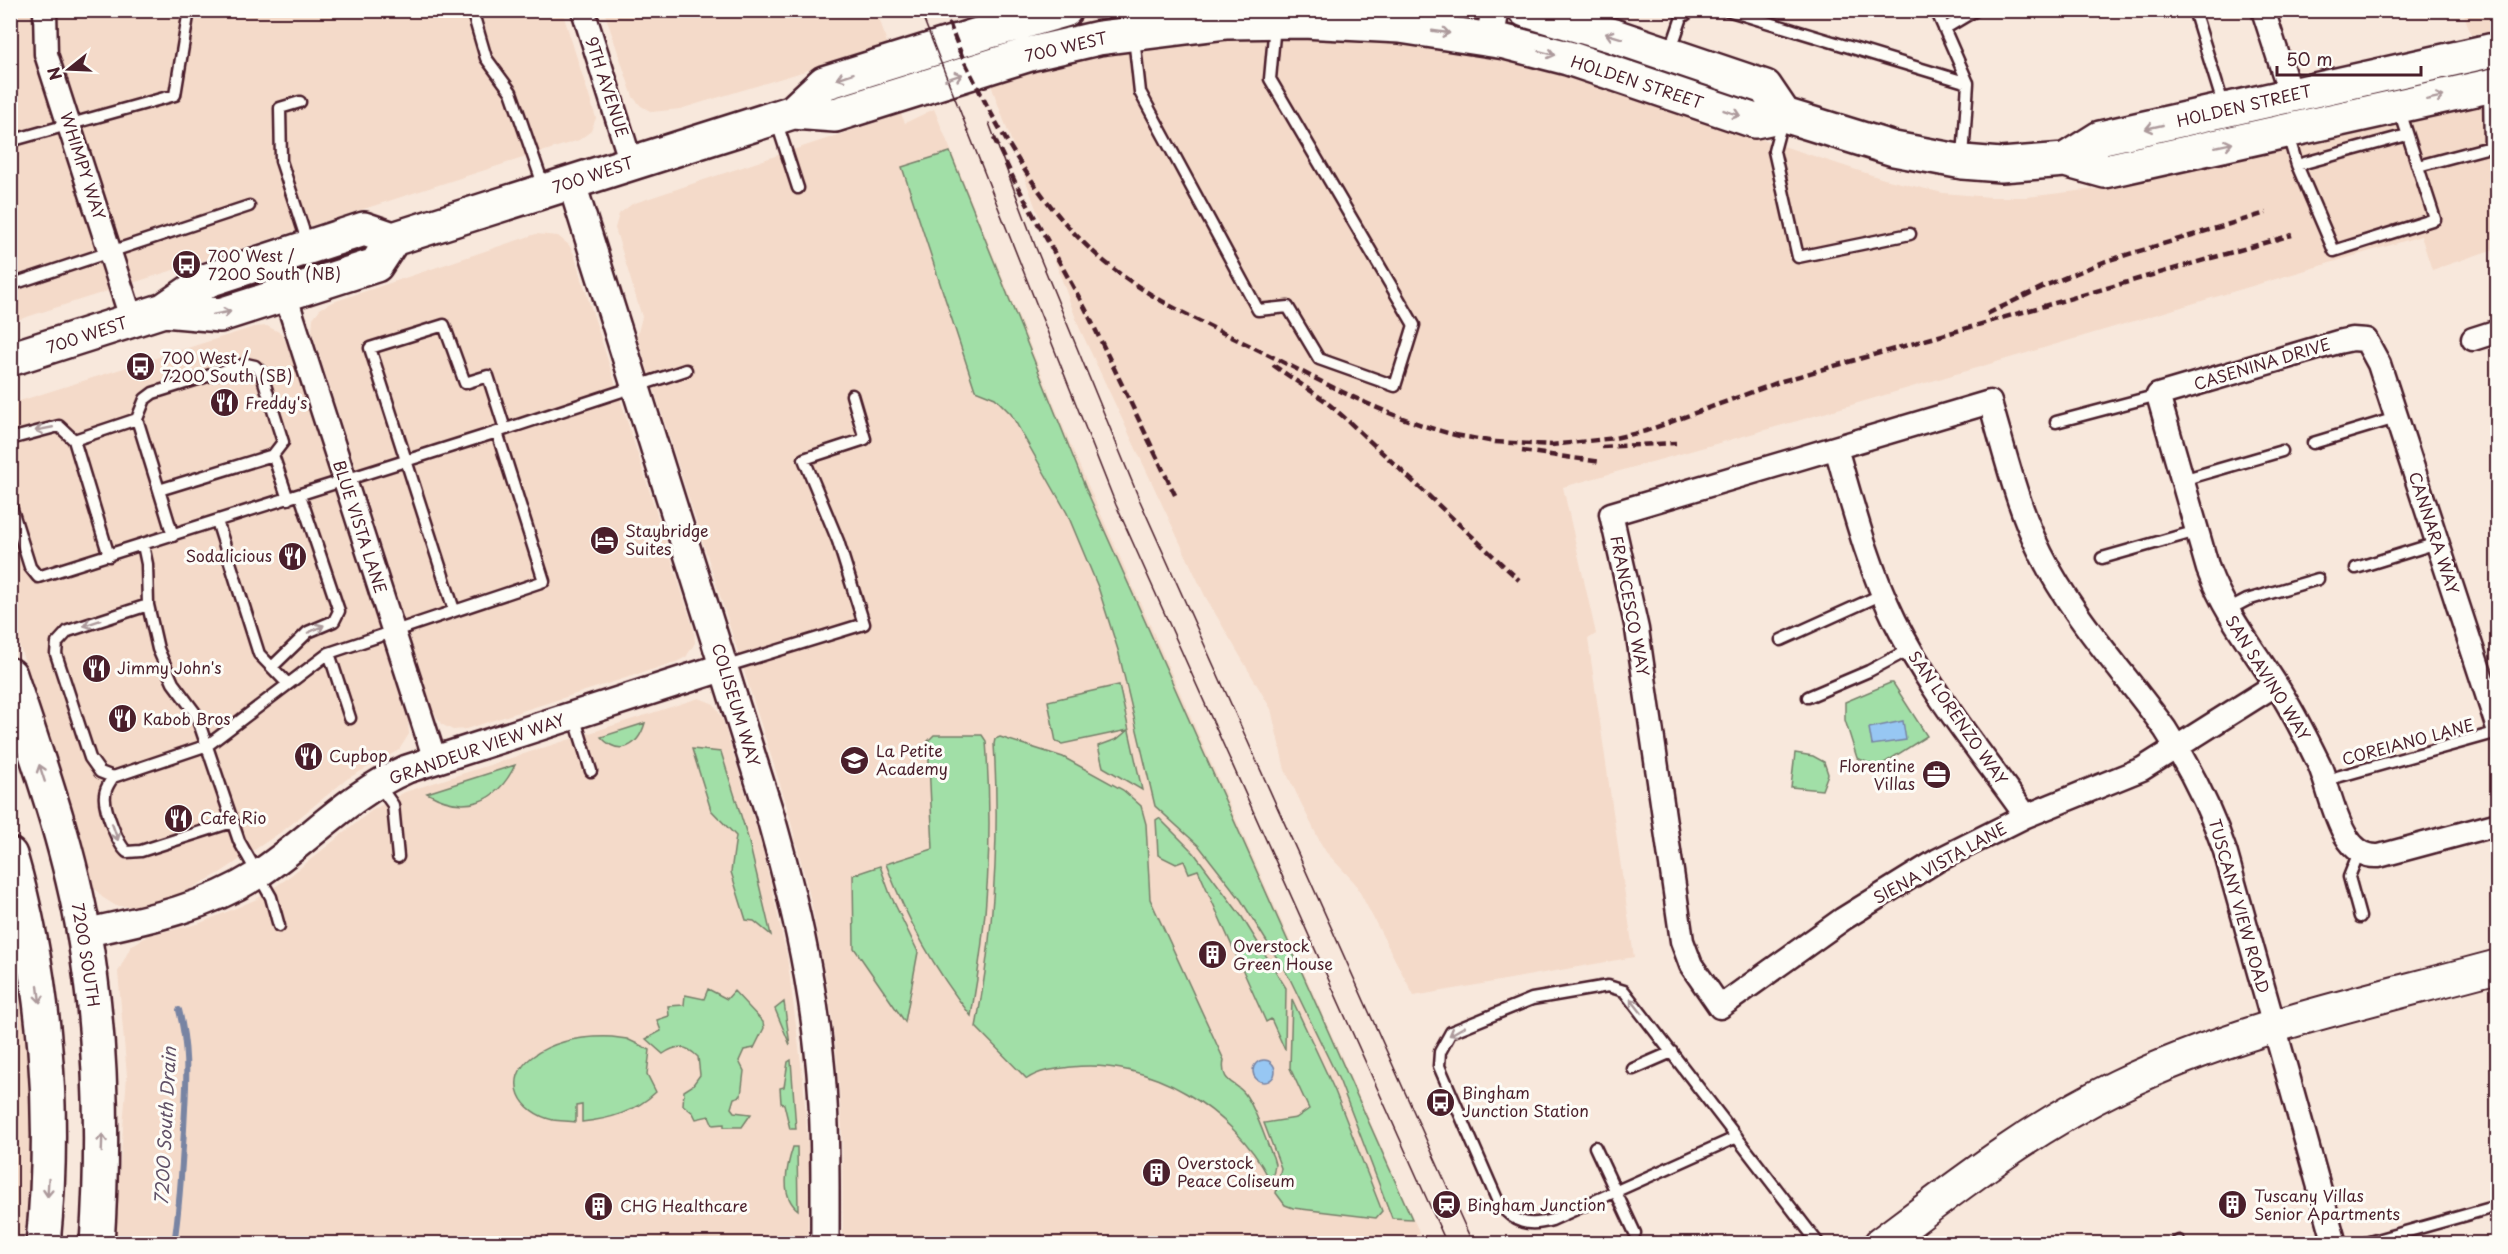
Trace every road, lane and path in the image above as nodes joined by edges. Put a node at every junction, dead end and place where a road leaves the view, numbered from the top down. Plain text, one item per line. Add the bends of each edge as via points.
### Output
1 (45, 10) edge
2 (189, 10) edge
3 (472, 10) edge
4 (583, 10) edge
5 (1065, 10) edge
6 (1525, 10) edge
7 (1692, 10) edge
8 (1727, 10) edge
9 (1936, 10) edge
10 (1976, 10) edge
11 (2194, 10) edge
12 (2263, 10) edge
13 (1132, 21) edge
14 (1275, 21) junction
15 (1493, 25) edge
16 (1944, 29) junction
17 (2498, 48) edge
18 (1669, 55) junction
19 (1968, 83) junction
20 (2493, 85) edge
21 (2290, 96) junction
22 (300, 102) dead end
23 (2225, 111) junction
24 (784, 115) junction
25 (1784, 115) junction
26 (2403, 120) junction
27 (68, 124) junction
28 (2287, 132) junction
29 (10, 141) edge
30 (2065, 160) junction
31 (1963, 162) junction
32 (631, 163) junction
33 (2297, 165) junction
34 (2418, 166) junction
35 (558, 186) junction
36 (798, 188) dead end
37 (249, 206) dead end
38 (1910, 234) dead end
39 (393, 240) junction
40 (309, 247) junction
41 (111, 253) junction
42 (10, 285) edge
43 (285, 294) junction
44 (164, 310) junction
45 (132, 321) junction
46 (2498, 331) edge
47 (2473, 339) dead end
48 (2366, 340) joint
49 (10, 359) edge
50 (686, 370) dead end
51 (635, 386) junction
52 (852, 395) dead end
53 (2158, 395) junction
54 (1990, 402) joint
55 (137, 418) junction
56 (2397, 418) junction
57 (2056, 422) dead end
58 (501, 431) junction
59 (10, 439) edge
60 (74, 440) junction
61 (2313, 443) dead end
62 (1836, 447) junction
63 (2282, 451) dead end
64 (273, 455) junction
65 (406, 461) junction
66 (2182, 480) junction
67 (345, 481) junction
68 (159, 490) junction
69 (300, 495) junction
70 (288, 499) junction
71 (10, 503) edge
72 (217, 522) junction
73 (2197, 531) junction
74 (173, 536) junction
75 (2437, 543) junction
76 (143, 545) junction
77 (108, 556) junction
78 (2102, 558) dead end
79 (2356, 568) dead end
80 (2318, 579) dead end
81 (1883, 594) junction
82 (148, 605) junction
83 (454, 610) junction
84 (2226, 611) junction
85 (393, 630) junction
86 (1781, 640) dead end
87 (1910, 649) junction
88 (329, 653) junction
89 (272, 667) junction
90 (724, 668) junction
91 (10, 675) edge
92 (287, 683) junction
93 (2276, 685) junction
94 (1808, 697) dead end
95 (574, 715) junction
96 (350, 718) dead end
97 (2498, 728) edge
98 (2498, 732) edge
99 (208, 745) junction
100 (2177, 748) junction
101 (435, 760) junction
102 (591, 771) dead end
103 (113, 777) junction
104 (2326, 780) junction
105 (377, 783) junction
106 (2026, 816) junction
107 (232, 822) junction
108 (2498, 824) edge
109 (2359, 852) junction
110 (10, 855) edge
111 (398, 857) dead end
112 (258, 874) junction
113 (2360, 917) dead end
114 (279, 926) dead end
115 (84, 933) junction
116 (2498, 966) edge
117 (1720, 1007) joint
118 (2274, 1027) junction
119 (1672, 1052) junction
120 (1633, 1069) dead end
121 (1737, 1137) junction
122 (1594, 1146) dead end
123 (1615, 1191) junction
124 (2498, 1206) edge
125 (1635, 1233) dead end
126 (43, 1244) edge
127 (97, 1244) edge
128 (825, 1244) edge
129 (1819, 1244) edge
130 (1880, 1244) edge
131 (2335, 1244) edge
132 (2362, 1244) edge

1 - 27 street, WHIMPY WAY via 46,54
2 - 27 lane via 175,95
3 - 35 lane via 486,57 511,93
4 - 32 street, 9TH AVENUE
5 -> 24 main road, 700 WEST via 824,83
18 -> 6 main road
7 - 18 lane via 1682,17
8 - 19 lane
9 - 16 lane
10 - 16 lane
11 - 23 lane
12 - 21 street
13 - 14 main road, 700 WEST
13 - 14 lane via 1140,92 1258,310 1288,307 1319,359 1395,386 1414,325 1270,79
24 -> 13 main road, 700 WEST via 835,115
14 -> 15 main road, 700 WEST
15 -> 25 main road, HOLDEN STREET via 1568,58 1755,121
16 - 19 lane
17 - 21 main road, HOLDEN STREET
18 - 25 main road via 1765,87
19 - 31 lane
26 -> 20 main road, HOLDEN STREET
20 - 34 lane via 2490,147
21 - 23 main road, HOLDEN STREET
22 - 40 lane via 280,108 281,161
23 -> 30 main road, HOLDEN STREET via 2100,138
24 - 32 main road, 700 WEST
24 - 36 lane
25 - 31 main road, HOLDEN STREET via 1894,148
25 - 38 lane via 1774,152 1798,257
26 - 28 main road, HOLDEN STREET
26 - 33 lane
26 - 34 lane
27 - 29 lane
27 - 41 street, WHIMPY WAY
30 -> 28 main road, HOLDEN STREET via 2105,171
28 - 33 lane
30 - 31 main road, HOLDEN STREET via 2001,165
32 - 35 main road, 700 WEST
33 - 34 lane via 2334,251 2435,219
35 - 39 main road, 700 WEST
35 - 51 street, COLISEUM WAY
37 - 41 lane
39 - 40 main road, 700 WEST via 364,229
39 - 43 main road, 700 WEST via 376,265
40 - 44 main road, 700 WEST via 208,280
41 - 42 lane
41 - 45 street, WHIMPY WAY
44 -> 43 main road, 700 WEST via 219,315
43 - 67 street, BLUE VISTA LANE
44 - 45 main road, 700 WEST
45 - 49 main road, 700 WEST
46 - 47 street
48 - 53 street, CASENINA DRIVE via 2338,342
48 - 56 street, CANNARA WAY via 2377,358
50 - 51 lane
51 - 58 lane
51 - 90 street, COLISEUM WAY
52 - 90 lane via 865,439 804,459 838,541 864,624
53 - 57 lane
53 - 66 street, SAN SAVINO WAY
54 - 62 street, FRANCESCO WAY
54 - 100 street, TUSCANY VIEW ROAD via 2018,498 2041,553 2070,602
55 - 60 lane
55 - 64 lane via 153,393 246,364 255,366 261,372 284,442
55 - 68 lane
56 - 61 lane
56 - 75 street, CANNARA WAY
58 - 65 lane
58 - 65 lane via 488,376 465,383 444,325 370,348
58 - 83 lane via 544,580
60 -> 59 lane via 59,426
60 - 77 lane
62 - 81 street, SAN LORENZO WAY
62 - 117 street, FRANCESCO WAY via 1611,514 1637,629 1682,942 1691,965
63 - 66 lane
64 - 68 lane
64 - 70 lane
65 - 67 lane
65 - 83 lane
66 - 73 street, SAN SAVINO WAY
67 - 69 lane
67 - 85 street, BLUE VISTA LANE
68 - 74 lane
69 - 70 lane
89 -> 69 lane via 308,633 334,621 339,611
70 - 72 lane
71 - 77 lane via 30,567 38,577
72 - 74 lane
72 - 89 lane via 259,654
73 - 78 lane
73 - 84 street, SAN SAVINO WAY via 2210,576
74 - 76 lane
75 - 79 lane
75 - 97 street, CANNARA WAY
76 - 77 lane
76 - 82 lane
80 - 84 lane via 2247,600
81 - 86 lane
81 - 87 street, SAN LORENZO WAY
82 - 99 lane via 158,649 173,682 196,714
82 -> 103 lane via 68,631 57,643 56,654 90,758 100,772
83 - 85 lane
84 - 93 street, SAN SAVINO WAY
85 - 88 lane
85 - 101 street, BLUE VISTA LANE
87 - 94 lane
87 - 106 street, SAN LORENZO WAY via 1938,695
88 - 92 lane
88 - 96 lane
89 - 92 lane
90 - 95 street, GRANDEUR VIEW WAY
90 - 128 street, COLISEUM WAY via 792,892 805,957 823,1100
115 -> 91 main road, 7200 SOUTH via 59,829
92 - 99 lane
93 - 100 street, SIENA VISTA LANE
93 - 104 street, SAN SAVINO WAY
95 - 101 street, GRANDEUR VIEW WAY
95 - 102 lane
98 - 104 lane, COREIANO LANE
99 - 103 lane
99 - 107 lane
100 - 106 street, SIENA VISTA LANE via 2128,776
100 - 118 street, TUSCANY VIEW ROAD via 2218,830
101 - 105 street, GRANDEUR VIEW WAY
103 -> 107 lane via 104,795 105,803 119,843 127,852
104 - 109 street, SAN SAVINO WAY via 2345,837
105 - 111 lane via 393,805
105 - 112 street, GRANDEUR VIEW WAY
106 - 117 street, SIENA VISTA LANE via 1938,860 1881,895
107 - 112 lane
108 - 109 street via 2386,855 2372,857
109 - 113 lane via 2349,877
110 -> 126 main road via 30,936 45,1045 49,1141
112 - 114 lane via 271,897
112 - 115 street, GRANDEUR VIEW WAY via 176,913
127 -> 115 main road, 7200 SOUTH via 103,1131 101,1073
116 - 118 main road
118 - 130 main road via 2167,1064 2091,1099 2007,1150
118 - 131 street, TUSCANY VIEW ROAD
119 - 120 lane
119 - 121 lane
119 -> 123 lane via 1624,991 1608,986 1532,999 1451,1032 1440,1052 1439,1066 1464,1128 1499,1204 1510,1217 1535,1225
121 - 123 lane
121 - 129 lane
122 - 123 lane
123 - 125 lane
124 - 132 lane

